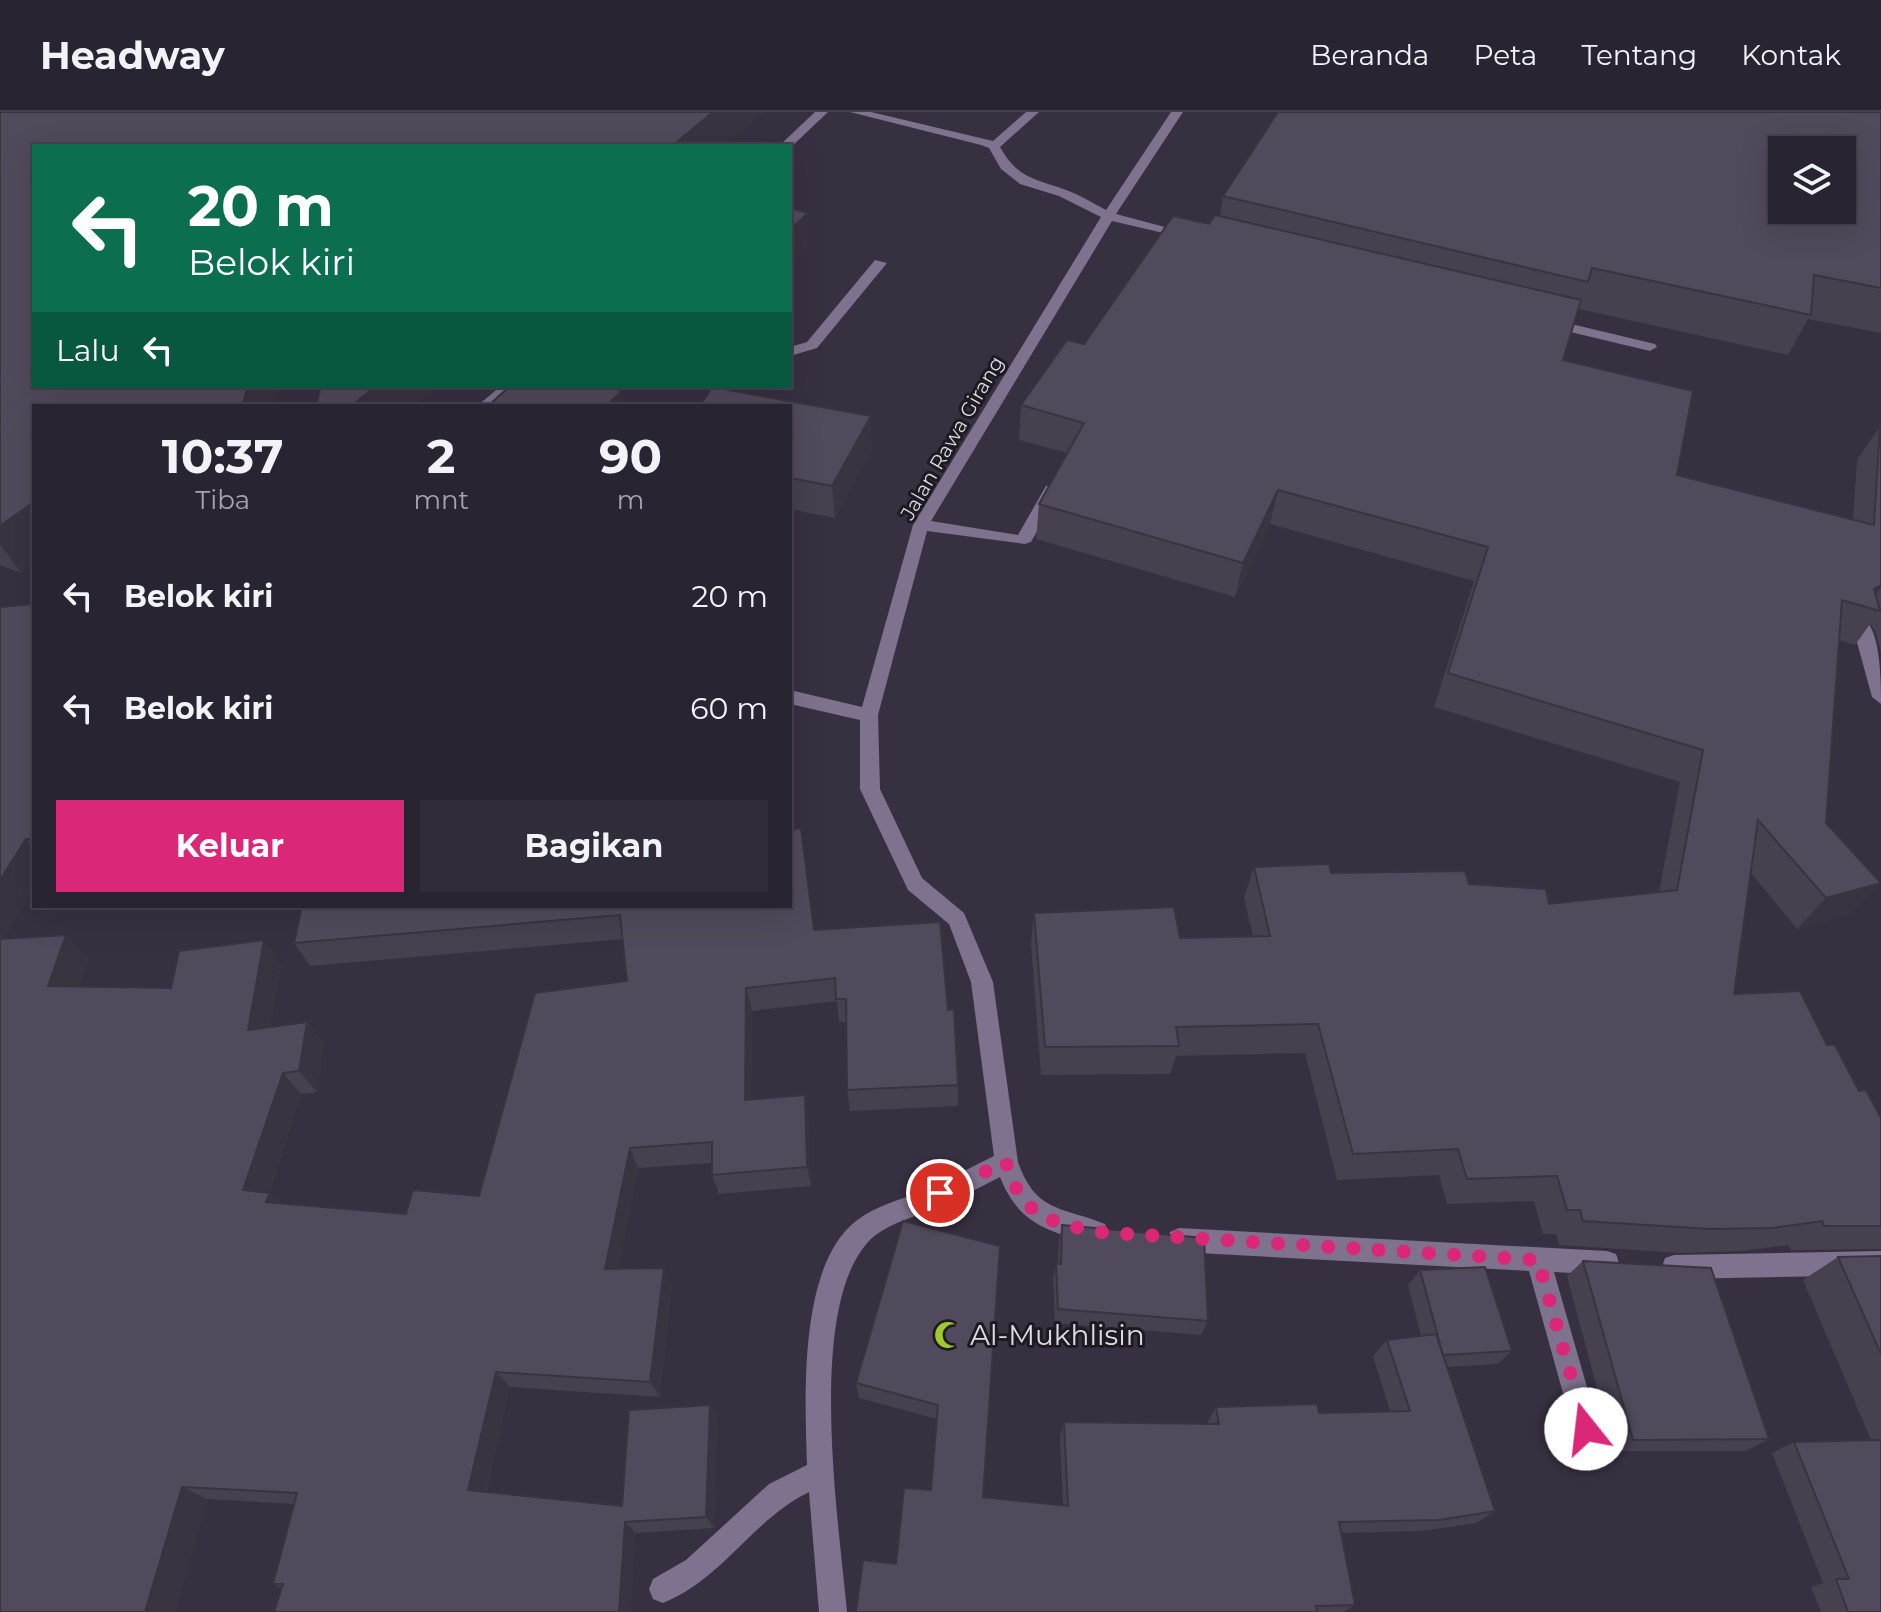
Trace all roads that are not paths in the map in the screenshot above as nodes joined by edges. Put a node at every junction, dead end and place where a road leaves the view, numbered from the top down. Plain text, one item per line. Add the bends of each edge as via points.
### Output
1 (822, 112) edge
2 (856, 112) edge
3 (1033, 112) edge
4 (1177, 112) edge
5 (787, 144) edge
6 (994, 146) junction
7 (1108, 216) junction
8 (1201, 238) edge
9 (880, 263) dead end
10 (1526, 317) edge
11 (1650, 347) dead end
12 (792, 351) edge
13 (507, 388) edge
14 (487, 404) edge
15 (1059, 477) edge
16 (921, 525) junction
17 (1861, 624) edge
18 (792, 697) edge
19 (1881, 697) edge
20 (869, 715) junction
21 (1006, 1162) junction
22 (1123, 1235) edge
23 (1149, 1237) edge
24 (1538, 1260) junction
25 (1881, 1263) edge
26 (1586, 1429) dead end
27 (823, 1471) junction
28 (663, 1589) dead end
29 (833, 1612) edge

1 - 5 street
2 - 6 street
3 - 6 street
4 - 7 street, Jalan Rawa Girang
6 - 7 street via 1005,166 1024,181
7 - 8 street
7 - 16 street, Jalan Rawa Girang
9 - 12 street via 812,345
10 - 11 street
13 - 14 street
15 - 16 street via 1025,538
16 - 20 street, Jalan Rawa Girang
17 - 19 street
18 - 20 street
20 - 21 street, Jalan Rawa Girang via 870,789 915,884 957,919 982,982
21 - 22 street, Jalan Rawa Girang via 1013,1187 1033,1213 1060,1224
21 - 27 street via 895,1211 847,1247 822,1314 818,1376
23 - 24 street
24 - 25 street via 1641,1266
24 - 26 street
27 - 28 street via 779,1494 707,1563 683,1582
27 - 29 street

